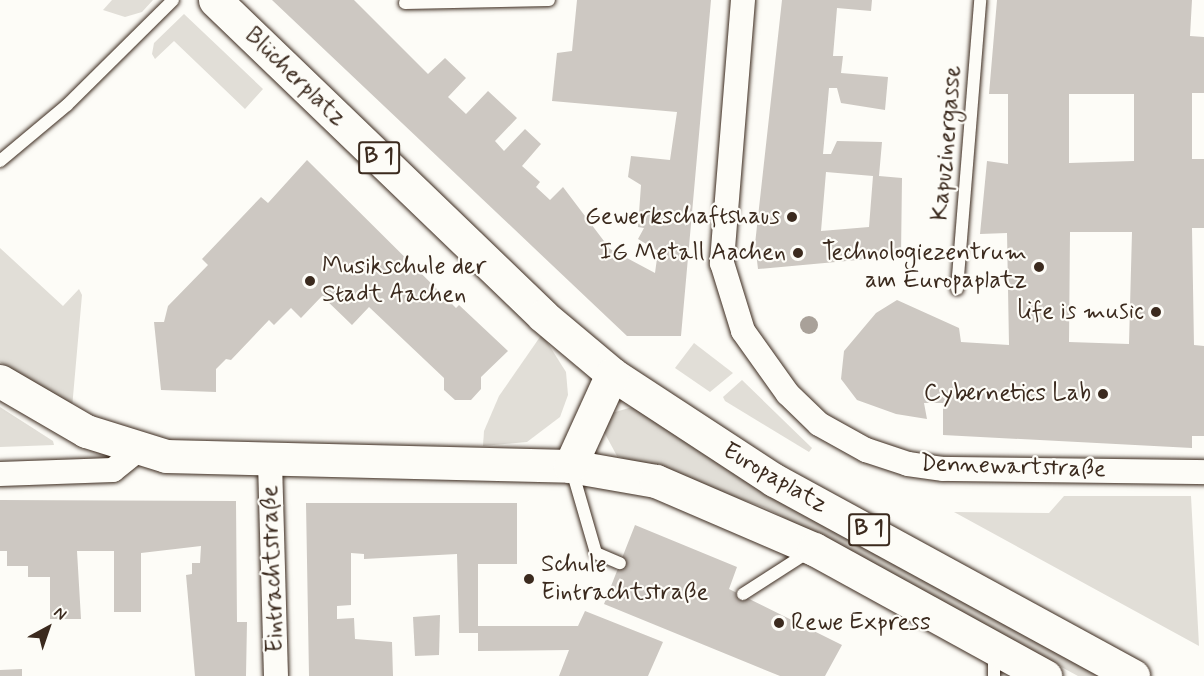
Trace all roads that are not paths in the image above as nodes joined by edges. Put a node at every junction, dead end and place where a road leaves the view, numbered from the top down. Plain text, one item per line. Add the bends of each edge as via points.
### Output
1 (173, 0) edge
2 (215, 0) edge
3 (549, 0) edge
4 (743, 0) edge
5 (980, 0) edge
6 (405, 3) dead end
7 (0, 161) edge
8 (957, 289) dead end
9 (612, 374) junction
10 (0, 381) edge
11 (138, 450) junction
12 (270, 462) junction
13 (570, 466) junction
14 (1204, 472) edge
15 (0, 474) edge
16 (814, 549) junction
17 (620, 563) dead end
18 (743, 594) dead end
19 (994, 662) edge
20 (276, 676) edge
21 (1045, 676) edge
22 (1133, 676) edge

1 - 7 lane via 67,105
2 - 9 main road, Blücherplatz / B 1 via 543,316
3 - 6 lane
4 - 14 street, Dennewartstraße via 722,263 743,332 788,394 819,424 866,450 908,464 944,469
5 - 8 lane, Kapuzinergasse
9 - 13 main road
9 - 22 main road, Europaplatz / B 1 via 774,480
10 - 11 main road, B 1 via 61,419
11 - 12 main road, B 1
11 - 15 street via 113,470
12 - 13 main road, B 1
12 - 20 street, Eintrachtstraße
13 - 16 main road, Europaplatz / B 1 via 656,481
13 - 17 lane via 596,553
16 - 18 lane
16 - 19 main road, Europaplatz / B 1
19 - 21 main road, Europaplatz / B 1

